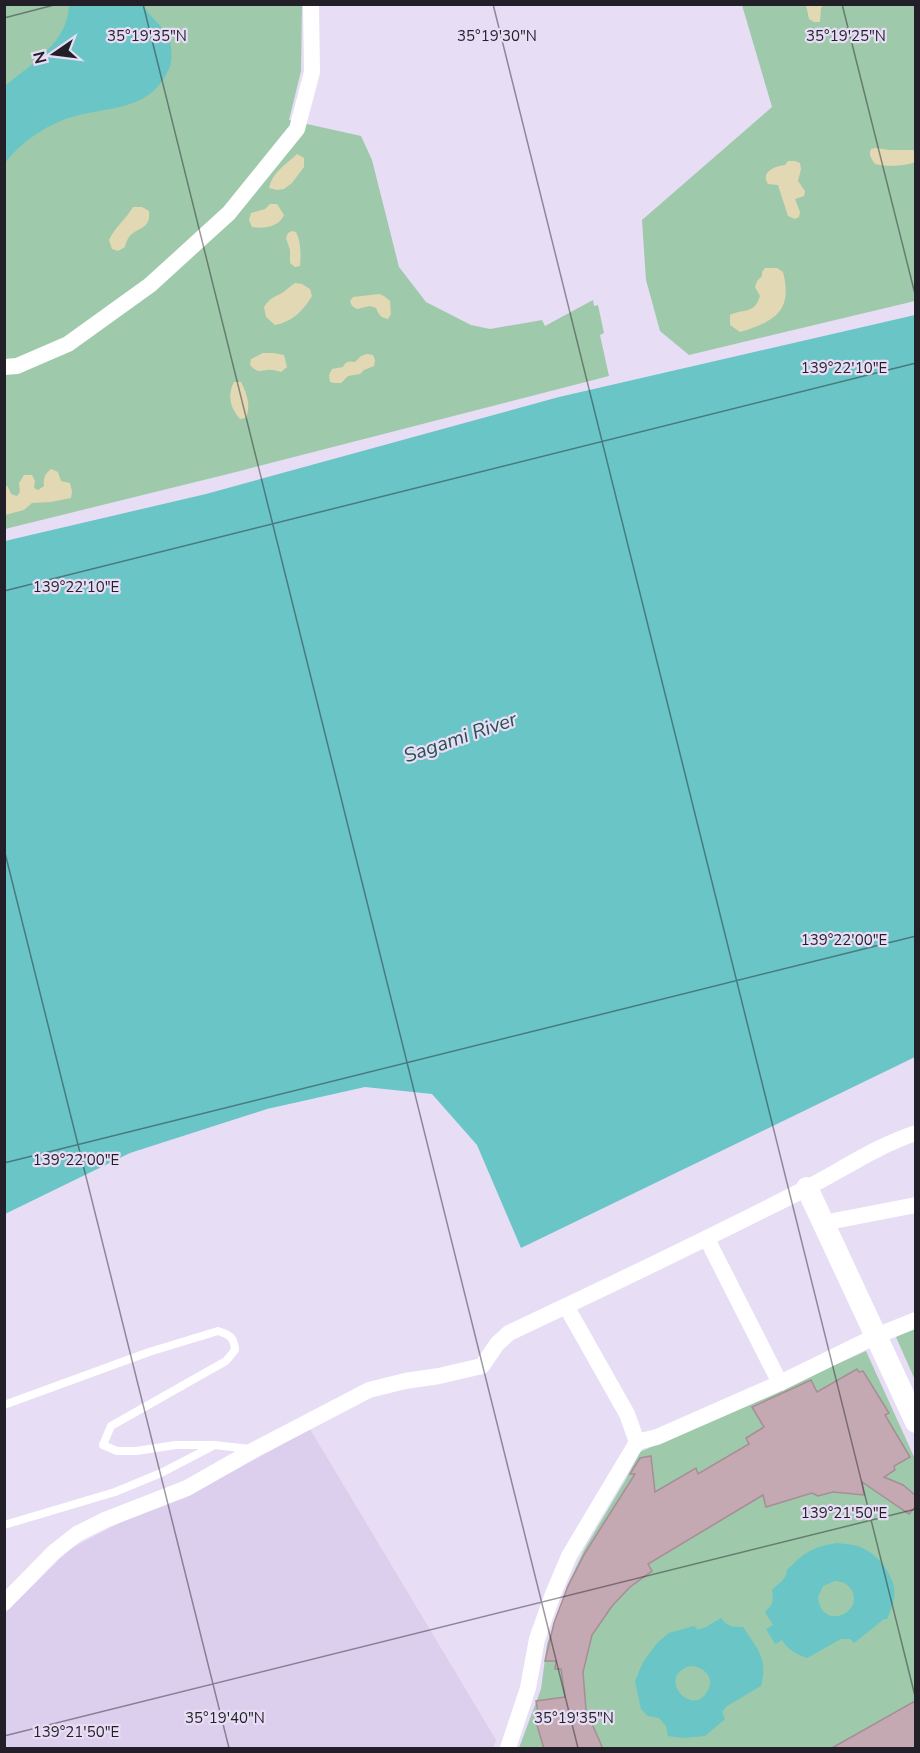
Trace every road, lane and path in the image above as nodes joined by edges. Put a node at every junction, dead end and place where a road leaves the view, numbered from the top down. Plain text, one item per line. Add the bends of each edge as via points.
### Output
1 (311, 4) edge
2 (4, 367) edge
3 (915, 1133) edge
4 (807, 1188) junction
5 (915, 1204) edge
6 (823, 1223) junction
7 (707, 1239) junction
8 (566, 1306) junction
9 (915, 1320) edge
10 (876, 1336) junction
11 (780, 1383) junction
12 (4, 1405) edge
13 (915, 1422) edge
14 (637, 1442) junction
15 (214, 1445) junction
16 (254, 1450) junction
17 (4, 1525) edge
18 (4, 1603) edge
19 (508, 1749) edge

1 - 2 street via 312,72 297,129 229,213 150,285 68,344 17,366
3 - 4 street via 896,1139
4 - 6 street
4 - 7 street
5 - 6 street
6 - 10 street
7 - 8 street
7 - 11 street
8 - 14 street via 627,1414
8 - 16 street via 509,1333 482,1366 369,1390
9 - 10 street
10 - 11 street
10 - 13 street
11 - 14 street via 657,1437
12 - 15 lane via 218,1331 229,1334 234,1342 235,1350 226,1361 111,1426 103,1445 117,1451 136,1451
14 - 19 street via 569,1556 553,1594
15 - 16 lane
15 - 17 lane via 115,1492
16 - 18 street via 187,1488 76,1534

